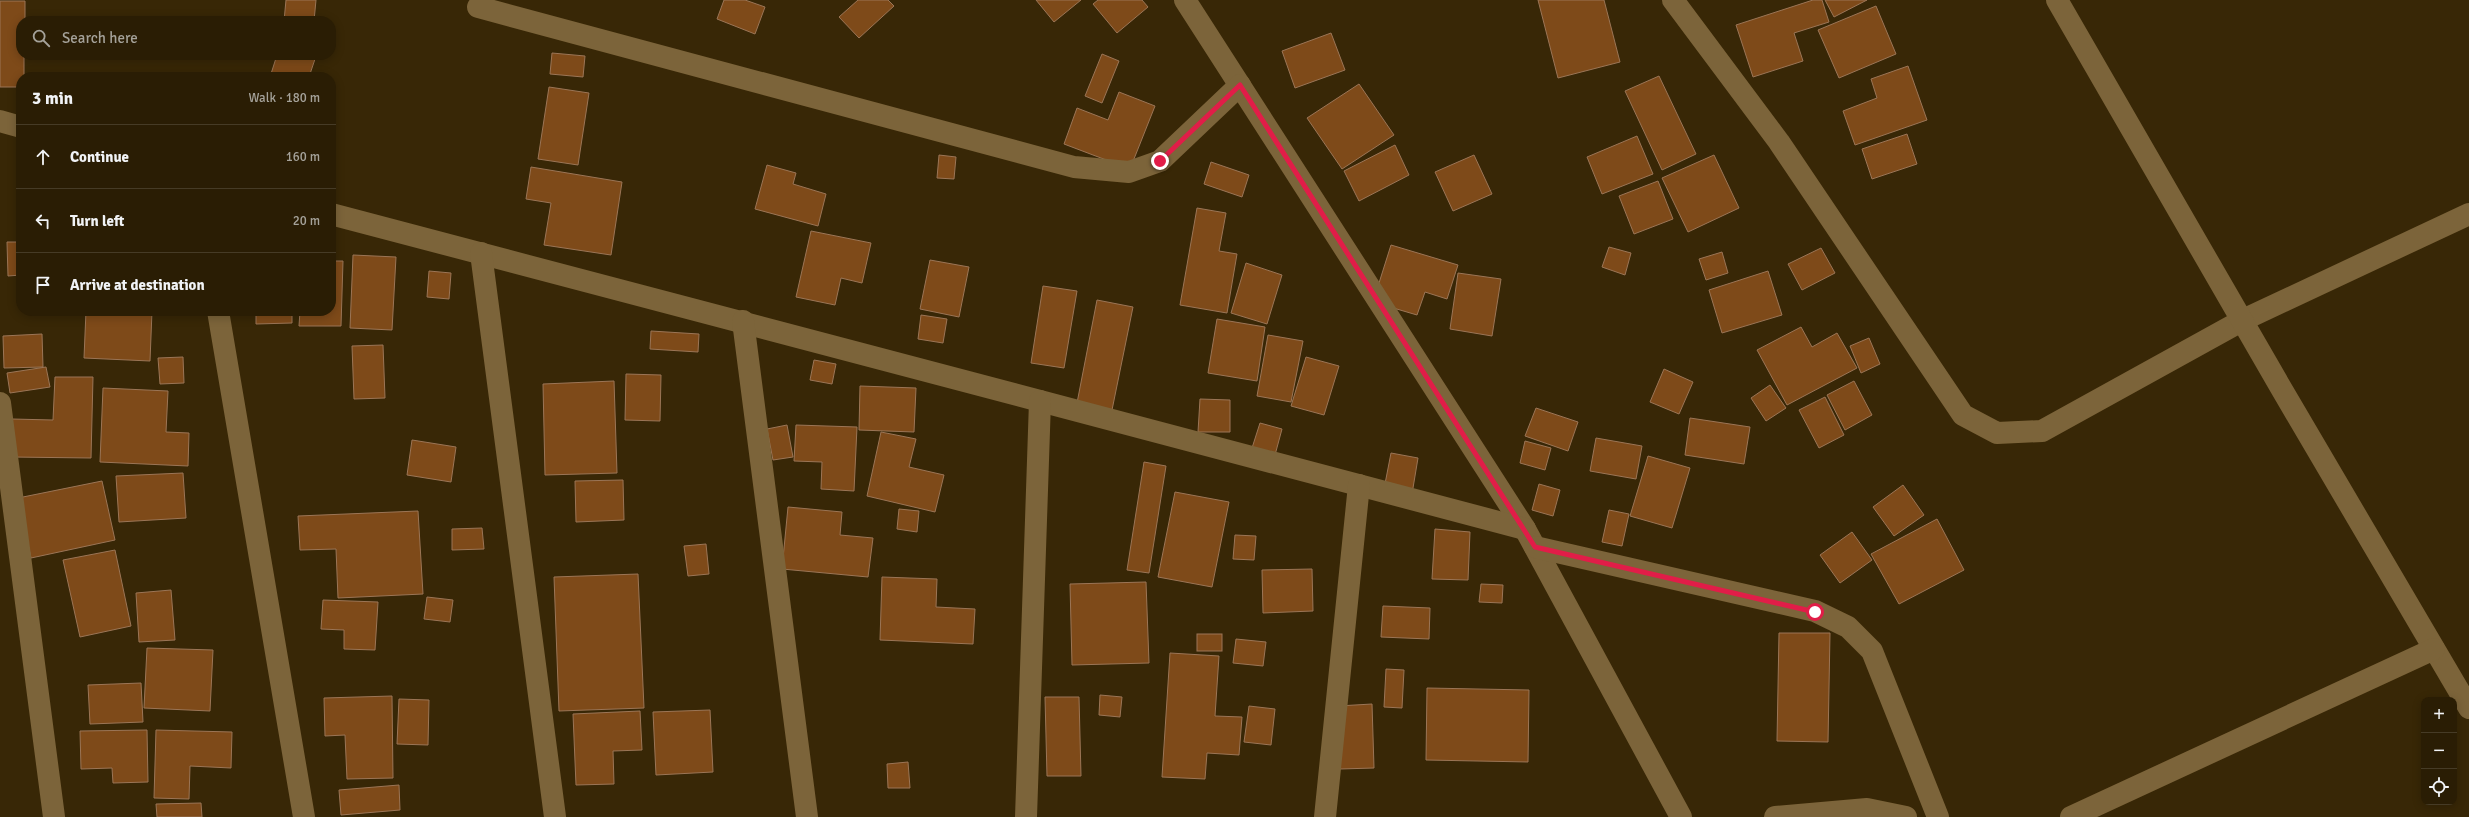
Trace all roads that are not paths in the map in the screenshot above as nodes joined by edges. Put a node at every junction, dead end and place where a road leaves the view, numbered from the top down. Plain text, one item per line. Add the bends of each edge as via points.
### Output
1 (1185, 0) edge
2 (1673, 0) edge
3 (2057, 0) edge
4 (478, 7) dead end
5 (1240, 85) junction
6 (0, 121) edge
7 (16, 126) edge
8 (2469, 214) edge
9 (336, 215) edge
10 (481, 253) junction
11 (219, 316) edge
12 (2243, 320) junction
13 (743, 322) junction
14 (1040, 401) junction
15 (0, 403) edge
16 (1359, 485) junction
17 (1530, 538) junction
18 (2434, 649) junction
19 (2469, 708) edge
20 (54, 817) edge
21 (304, 817) edge
22 (554, 817) edge
23 (807, 817) edge
24 (1026, 817) edge
25 (1325, 817) edge
26 (1681, 817) edge
27 (1775, 817) edge
28 (1906, 817) edge
29 (1938, 817) edge
30 (2071, 817) edge

1 - 5 street
2 - 12 street via 1778,142 1963,415 1996,433 2042,431
3 - 12 street
4 - 5 street via 1074,166 1129,172 1160,161
5 - 17 street
6 - 7 street
8 - 12 street
9 - 10 street
10 - 13 street
10 - 22 street
11 - 21 street
12 - 18 street
13 - 14 street
13 - 23 street
14 - 16 street
14 - 24 street
15 - 20 street
16 - 17 street
16 - 25 street
17 - 26 street
17 - 29 street via 1815,612 1848,627 1872,651
18 - 19 street
18 - 30 street
27 - 28 street via 1867,809

